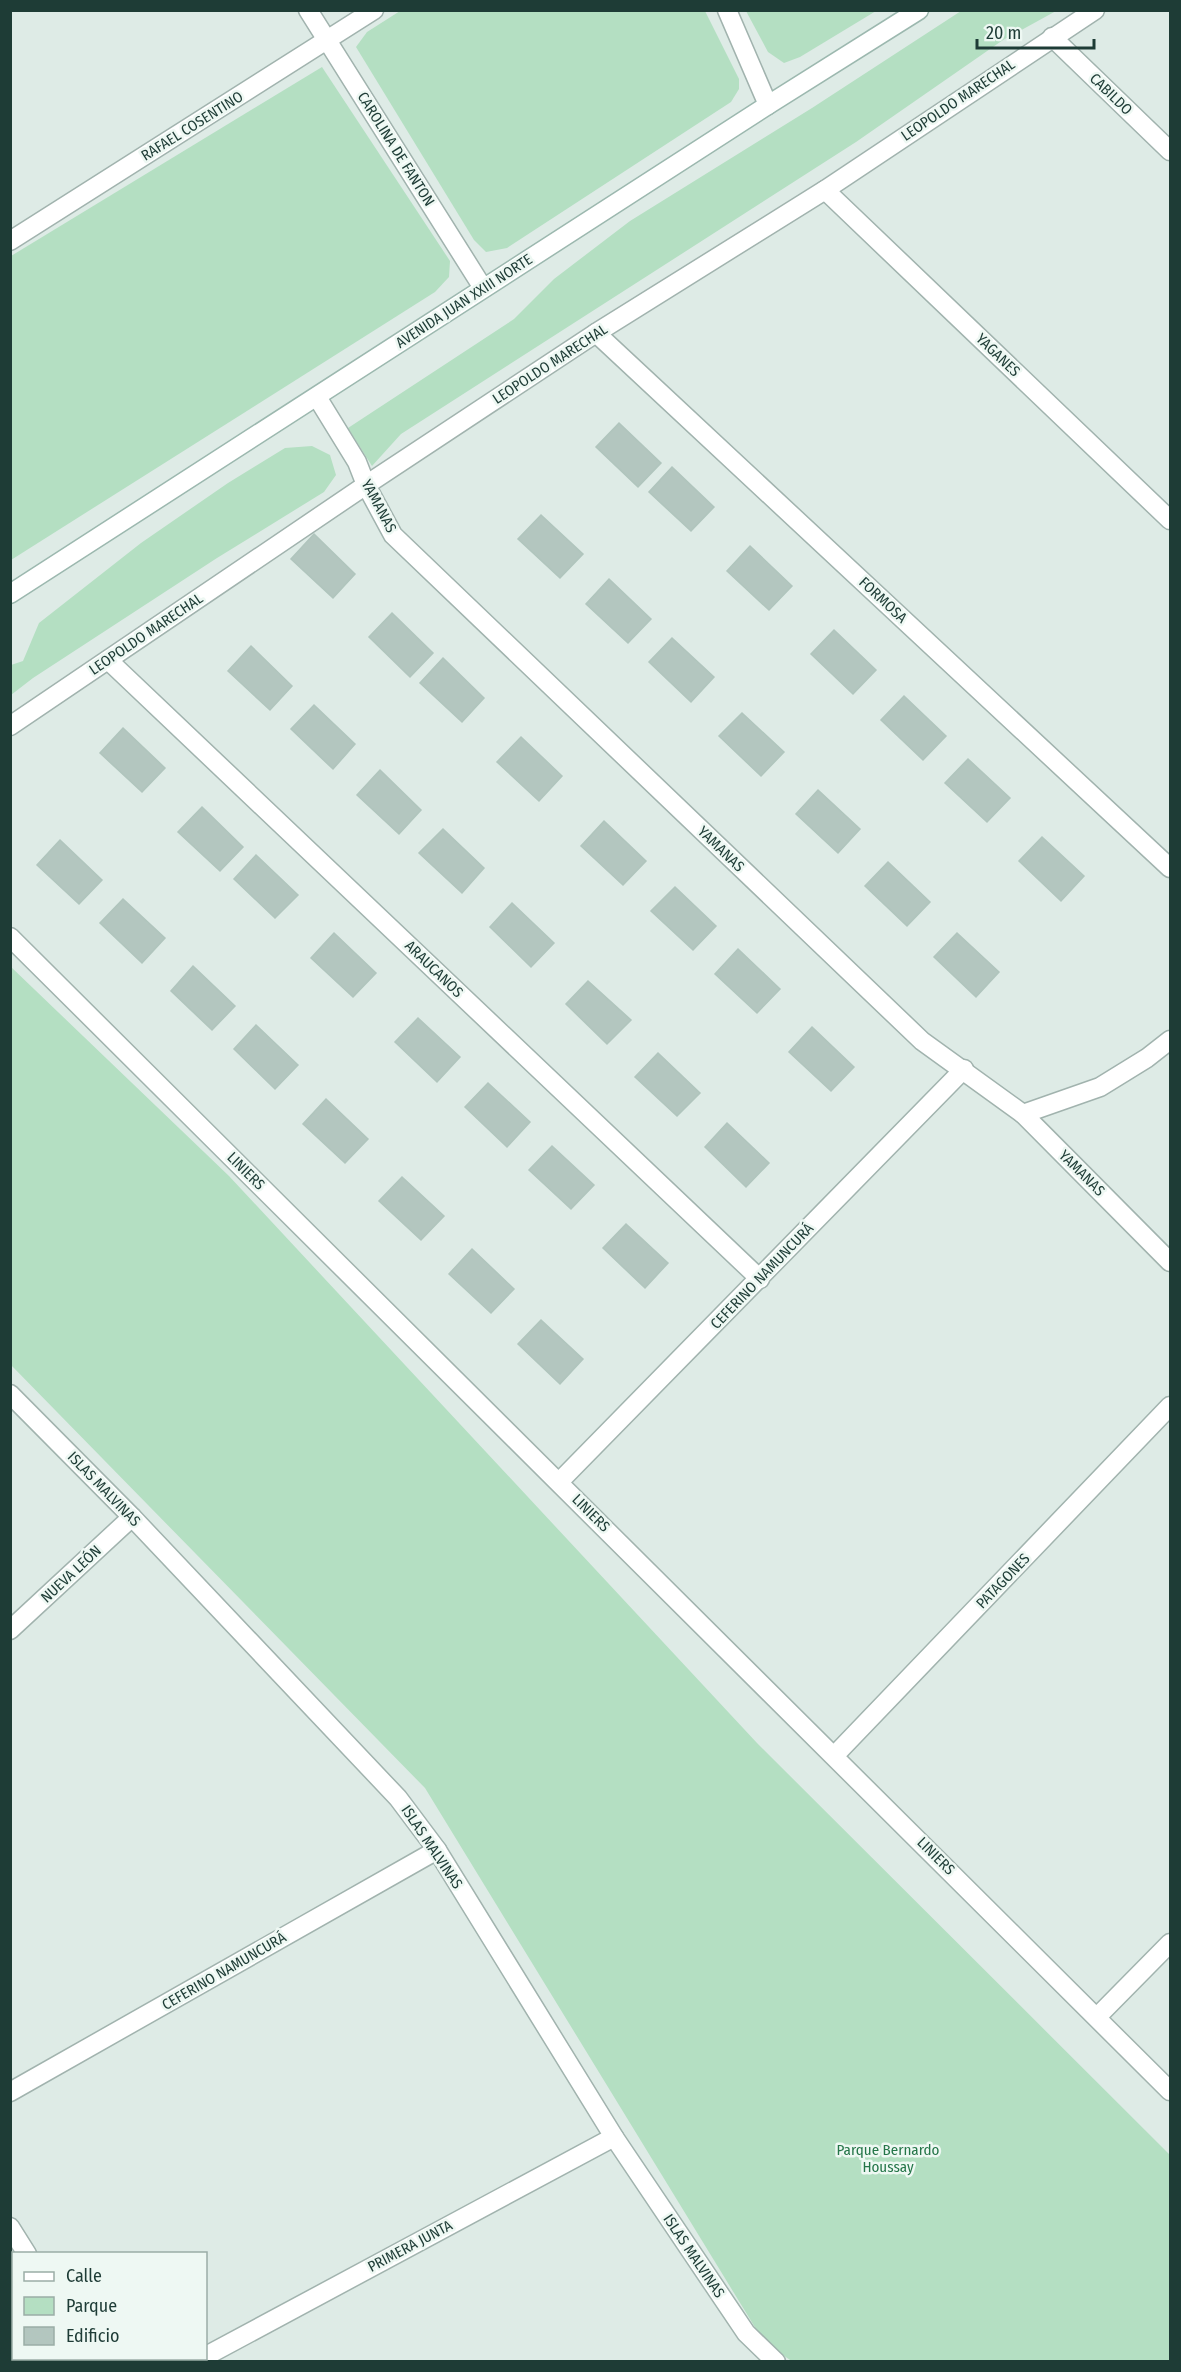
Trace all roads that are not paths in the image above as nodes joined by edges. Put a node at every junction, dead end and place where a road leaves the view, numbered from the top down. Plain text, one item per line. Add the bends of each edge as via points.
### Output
1 (308, 10) edge
2 (374, 10) edge
3 (727, 10) edge
4 (919, 10) edge
5 (1095, 10) edge
6 (1052, 37) junction
7 (328, 41) junction
8 (768, 105) junction
9 (1170, 151) edge
10 (825, 190) junction
11 (10, 241) edge
12 (483, 288) junction
13 (596, 333) junction
14 (317, 397) junction
15 (366, 485) junction
16 (1170, 520) edge
17 (10, 594) edge
18 (108, 660) junction
19 (10, 726) edge
20 (1170, 868) edge
21 (10, 937) edge
22 (1170, 1040) edge
23 (964, 1069) junction
24 (1023, 1114) junction
25 (1170, 1262) edge
26 (760, 1279) junction
27 (10, 1394) edge
28 (1170, 1406) edge
29 (560, 1481) junction
30 (132, 1517) junction
31 (10, 1630) edge
32 (836, 1755) junction
33 (437, 1850) junction
34 (1170, 1943) edge
35 (1096, 2017) junction
36 (1170, 2091) edge
37 (10, 2092) edge
38 (614, 2137) junction
39 (10, 2227) edge
40 (26, 2252) edge
41 (207, 2355) edge
42 (776, 2361) edge

1 - 7 street, CAROLINA DE FANTON
2 - 7 street, RAFAEL COSENTINO
3 - 8 street
4 - 8 street, AVENIDA JUAN XXIII NORTE
5 - 6 street, LEOPOLDO MARECHAL
6 - 9 street, CABILDO
6 - 10 street, LEOPOLDO MARECHAL
7 - 11 street, RAFAEL COSENTINO
7 - 12 street, CAROLINA DE FANTON
8 - 12 street, AVENIDA JUAN XXIII NORTE
10 - 13 street, LEOPOLDO MARECHAL
10 - 16 street, YAGANES
12 - 14 street, AVENIDA JUAN XXIII NORTE
13 - 15 street, LEOPOLDO MARECHAL
13 - 20 street, FORMOSA
14 - 15 street, YAMANAS via 357,462
14 - 17 street, AVENIDA JUAN XXIII NORTE
15 - 18 street, LEOPOLDO MARECHAL
15 - 23 street, YAMANAS via 393,535 922,1041
18 - 19 street, LEOPOLDO MARECHAL
18 - 26 street, ARAUCANOS
21 - 29 street, LINIERS
22 - 24 street via 1100,1087
23 - 24 street, YAMANAS
23 - 26 street, CEFERINO NAMUNCURÁ
24 - 25 street, YAMANAS
26 - 29 street, CEFERINO NAMUNCURÁ
27 - 30 street, ISLAS MALVINAS
28 - 32 street, PATAGONES
29 - 32 street, LINIERS
30 - 31 street, NUEVA LEÓN
30 - 33 street, ISLAS MALVINAS via 398,1798
32 - 35 street, LINIERS
33 - 37 street, CEFERINO NAMUNCURÁ
33 - 38 street, ISLAS MALVINAS
34 - 35 street
35 - 36 street, LINIERS
38 - 41 street, PRIMERA JUNTA
38 - 42 street, ISLAS MALVINAS via 746,2333
39 - 40 street

